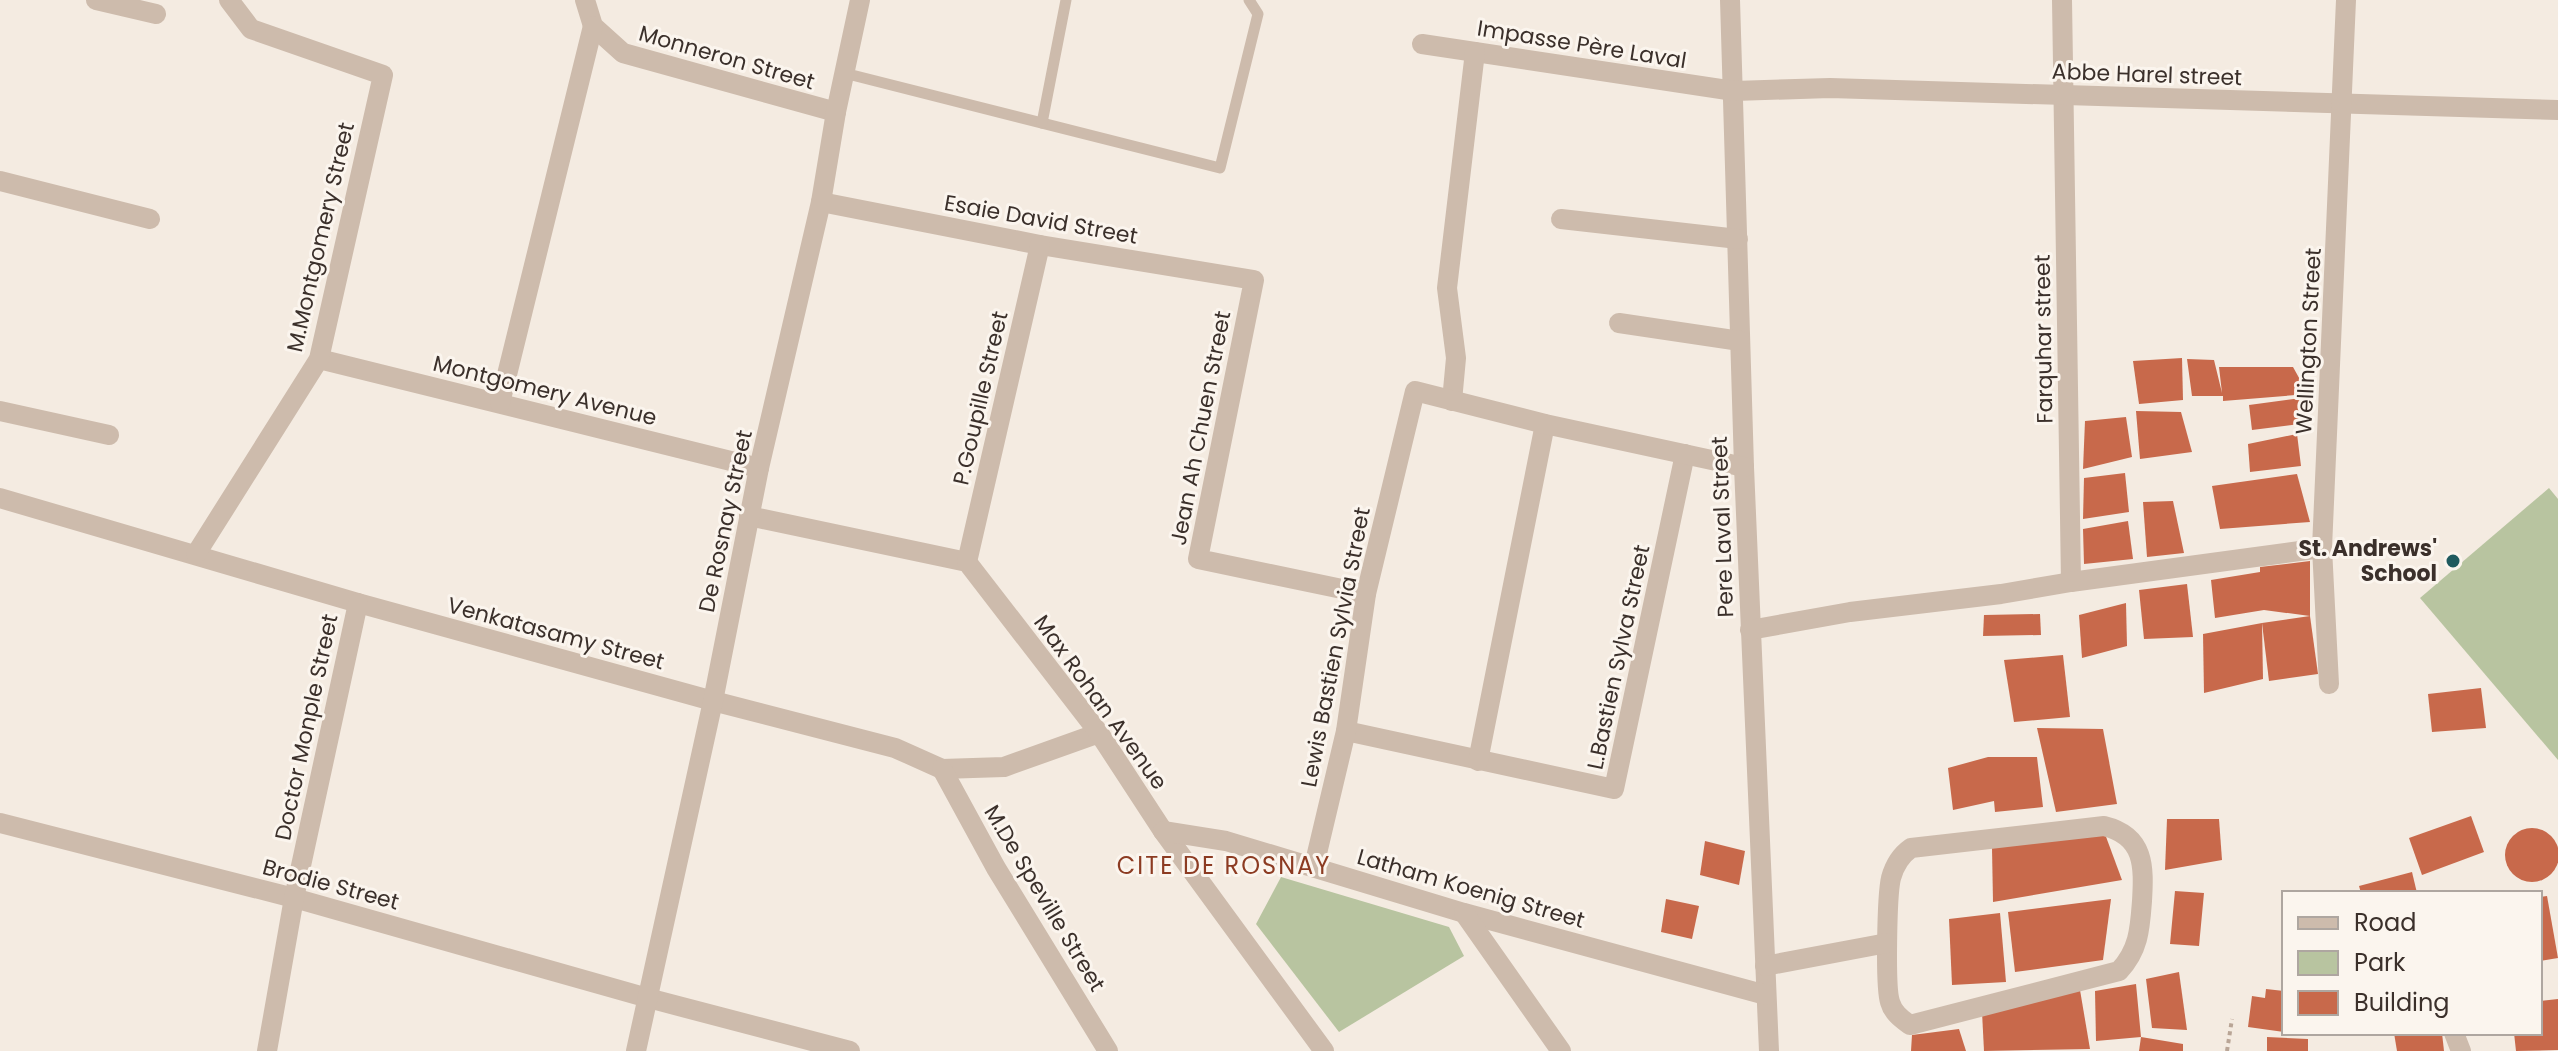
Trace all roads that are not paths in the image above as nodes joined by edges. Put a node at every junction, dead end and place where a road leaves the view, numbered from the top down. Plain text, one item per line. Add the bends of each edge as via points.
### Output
1 (96, 0) edge
2 (229, 0) edge
3 (585, 0) edge
4 (860, 0) edge
5 (1066, 0) edge
6 (1249, 0) edge
7 (1730, 0) edge
8 (2062, 0) edge
9 (2346, 0) edge
10 (156, 14) dead end
11 (593, 26) junction
12 (1422, 44) dead end
13 (1475, 52) junction
14 (844, 73) junction
15 (1734, 91) junction
16 (2063, 96) junction
17 (2344, 104) junction
18 (2558, 110) edge
19 (836, 112) junction
20 (1042, 123) junction
21 (0, 181) edge
22 (821, 202) junction
23 (150, 219) dead end
24 (1561, 219) dead end
25 (1738, 239) junction
26 (1040, 245) junction
27 (1254, 280) joint
28 (1619, 323) dead end
29 (1740, 341) junction
30 (319, 359) junction
31 (1452, 401) junction
32 (500, 403) junction
33 (0, 411) edge
34 (1545, 424) junction
35 (109, 435) dead end
36 (1685, 454) junction
37 (1744, 467) junction
38 (759, 468) junction
39 (0, 498) edge
40 (749, 516) junction
41 (2322, 548) junction
42 (196, 554) junction
43 (967, 562) junction
44 (2071, 582) junction
45 (1366, 594) junction
46 (358, 603) junction
47 (1750, 630) junction
48 (2329, 684) dead end
49 (713, 701) junction
50 (1346, 731) junction
51 (1099, 733) junction
52 (1478, 761) junction
53 (942, 769) junction
54 (0, 823) edge
55 (1163, 831) junction
56 (1314, 866) junction
57 (294, 898) junction
58 (1464, 913) junction
59 (1887, 943) junction
60 (1765, 966) junction
61 (1766, 995) junction
62 (648, 998) junction
63 (267, 1051) edge
64 (636, 1051) edge
65 (850, 1051) edge
66 (1108, 1051) edge
67 (1324, 1051) edge
68 (1561, 1051) edge
69 (1769, 1051) edge

1 - 10 street
2 - 30 street, M.Montgomery Street via 251,29 383,75
3 - 11 street
4 - 14 street, De Rosnay Street
5 - 20 lane
6 - 20 lane via 1258,14 1220,168
7 - 15 street, Pere Laval Street
8 - 16 street, Farquhar street
9 - 17 street, Wellington Street
11 - 19 street, Monneron Street via 623,53
11 - 32 street
12 - 13 street, Impasse Père Laval
13 - 15 street, Impasse Père Laval
13 - 31 street via 1447,288 1456,358
14 - 19 street, De Rosnay Street
14 - 20 lane
15 - 16 street, Abbe Harel street via 1830,88
15 - 25 street, Pere Laval Street
16 - 17 street, Abbe Harel street
16 - 44 street, Farquhar street
17 - 18 street, Abbe Harel street
17 - 41 street, Wellington Street
19 - 22 street, De Rosnay Street
21 - 23 street
22 - 26 street, Esaie David Street
22 - 38 street, De Rosnay Street
24 - 25 street
25 - 29 street, Pere Laval Street
26 - 27 street, Esaie David Street
26 - 43 street, P.Goupille Street
27 - 45 street, Jean Ah Chuen Street via 1198,559
28 - 29 street
29 - 37 street, Pere Laval Street
30 - 32 street, Montgomery Avenue
30 - 42 street, M.Montgomery Street
31 - 34 street
31 - 45 street, Lewis Bastien Sylvia Street via 1415,391
32 - 38 street, Montgomery Avenue
33 - 35 street
34 - 36 street
34 - 52 street
36 - 37 street
36 - 52 street, L.Bastien Sylva Street via 1614,789
37 - 47 street, Pere Laval Street
38 - 40 street, De Rosnay Street
39 - 42 street, Venkatasamy Street
40 - 43 street
40 - 49 street, De Rosnay Street
41 - 44 street
41 - 48 street, Wellington Street
42 - 46 street, Venkatasamy Street
43 - 51 street, Max Rohan Avenue
44 - 47 street
45 - 50 street, Lewis Bastien Sylvia Street
46 - 49 street, Venkatasamy Street
46 - 57 street, Doctor Monple Street
47 - 60 street, Pere Laval Street
49 - 53 street, Venkatasamy Street via 895,748
49 - 62 street, De Rosnay Street
50 - 52 street, L.Bastien Sylva Street
50 - 56 street, Lewis Bastien Sylvia Street
51 - 53 street, Venkatasamy Street via 1004,767
51 - 55 street, Max Rohan Avenue
53 - 66 street, M.De Speville Street
54 - 57 street, Brodie Street
55 - 56 street, Latham Koenig Street via 1226,841
55 - 67 street, Max Rohan Avenue
56 - 58 street, Latham Koenig Street
57 - 62 street, Brodie Street
57 - 63 street, Doctor Monple Street
58 - 61 street, Latham Koenig Street
58 - 68 street
59 - 59 street via 1889,1001 1910,1025 2105,976 2127,963 2140,937 2144,866 2128,838 2104,826 1911,848 1890,880
59 - 60 street
60 - 61 street, Pere Laval Street
61 - 69 street, Pere Laval Street
62 - 64 street, De Rosnay Street
62 - 65 street, Brodie Street

